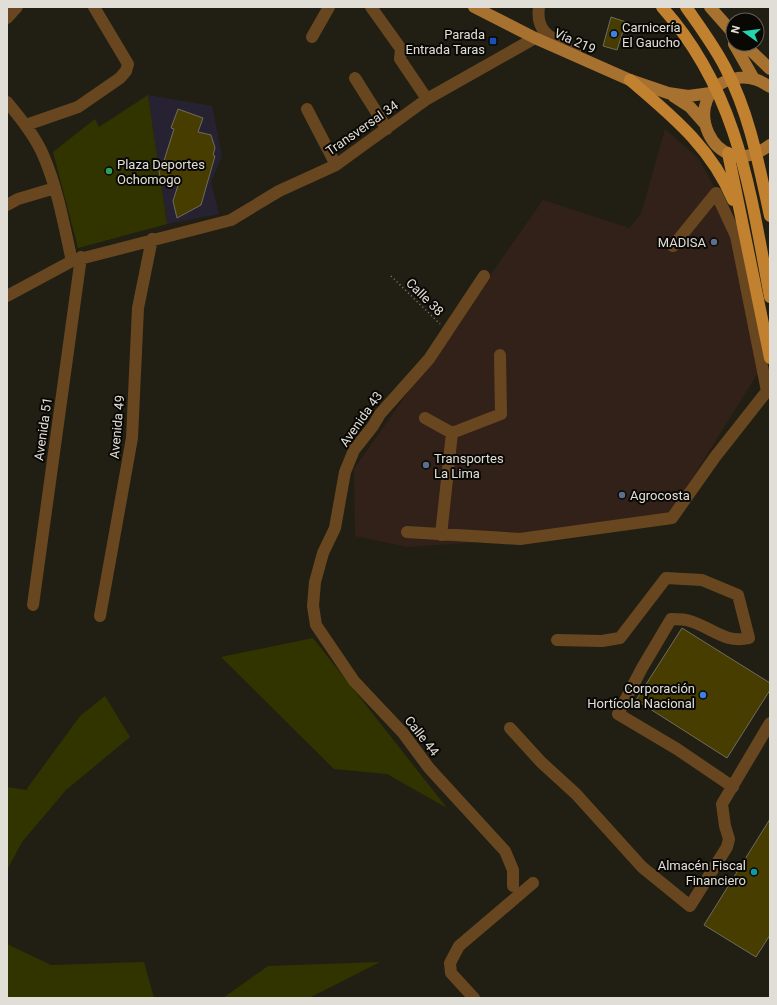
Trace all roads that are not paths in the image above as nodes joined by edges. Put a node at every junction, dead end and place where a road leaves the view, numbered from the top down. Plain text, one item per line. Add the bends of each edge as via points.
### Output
1 (17, 7) edge
2 (94, 7) edge
3 (329, 7) edge
4 (371, 7) edge
5 (474, 7) edge
6 (540, 7) edge
7 (662, 7) edge
8 (686, 7) edge
9 (713, 11) edge
10 (7, 18) edge
11 (725, 24) edge
12 (725, 30) edge
13 (312, 37) dead end
14 (535, 38) junction
15 (738, 52) edge
16 (752, 52) edge
17 (770, 69) edge
18 (605, 70) junction
19 (354, 78) dead end
20 (754, 79) junction
21 (630, 80) junction
22 (770, 87) edge
23 (668, 93) junction
24 (712, 93) junction
25 (427, 99) junction
26 (7, 102) edge
27 (306, 109) dead end
28 (705, 124) junction
29 (26, 125) junction
30 (387, 129) junction
31 (770, 146) edge
32 (728, 153) junction
33 (336, 164) junction
34 (55, 188) junction
35 (7, 205) edge
36 (770, 216) edge
37 (152, 239) junction
38 (673, 246) dead end
39 (747, 246) junction
40 (77, 259) junction
41 (484, 276) dead end
42 (7, 296) edge
43 (770, 297) edge
44 (500, 355) dead end
45 (770, 358) edge
46 (769, 392) edge
47 (425, 418) dead end
48 (452, 433) junction
49 (407, 532) dead end
50 (441, 534) junction
51 (313, 601) joint
52 (33, 605) dead end
53 (100, 616) dead end
54 (557, 640) dead end
55 (770, 723) edge
56 (510, 728) dead end
57 (733, 787) junction
58 (533, 884) dead end
59 (513, 886) dead end
60 (474, 998) edge

1 - 10 street
2 - 29 street via 128,64 126,71 78,107
3 - 13 street
4 - 25 street via 400,49 400,59
5 - 14 main road, Vía 219
6 - 18 street via 538,17 544,32
7 - 43 highway, bridge via 694,47 728,114 740,148
8 - 36 highway, bridge via 717,53 736,90 752,135
9 - 11 main road
9 - 12 main road
14 - 18 main road, Vía 219
14 - 25 street, Transversal 34
15 - 20 main road
16 - 17 main road
18 - 21 main road, Vía 219
19 - 30 street
20 - 22 main road
20 - 24 main road via 729,79
21 - 23 main road, Vía 219
21 - 39 highway via 683,126 710,159 733,200
23 - 24 main road, Vía 219 via 688,96
23 - 28 main road, Vía 219 via 690,107
24 - 28 main road via 705,108
25 - 30 street, Transversal 34
26 - 29 street, Avenida 51
27 - 33 street
28 - 32 main road, Vía 219 via 709,136 717,146
29 - 34 street, Avenida 51 via 44,156
30 - 33 street, Transversal 34
31 - 32 main road via 751,155 739,156
32 - 39 highway
33 - 37 street, Transversal 34 via 279,191 232,220
34 - 35 street
34 - 40 street, Avenida 51
37 - 40 street, Transversal 34
37 - 53 street, Avenida 49 via 138,308 132,438
38 - 46 street via 716,193 736,236
39 - 45 highway
40 - 42 street, Transversal 34
40 - 52 street, Avenida 51
41 - 51 street, Avenida 43 via 429,359 380,414 354,450 345,472 335,528 323,554 315,582
44 - 48 street via 501,414
46 - 50 street via 715,457 672,518 520,539
47 - 48 street
48 - 50 street
49 - 50 street
51 - 59 street, Calle 44 via 316,625 354,681 403,733 429,768 505,851 513,870
54 - 57 street via 602,641 620,638 666,578 702,580 738,595 748,638 738,641 728,639 690,621 671,619 618,714 677,749
55 - 57 street
56 - 57 street via 541,762 576,794 642,867 690,906 727,847 729,839 724,826 722,804
58 - 60 street via 459,946 450,963 451,973

